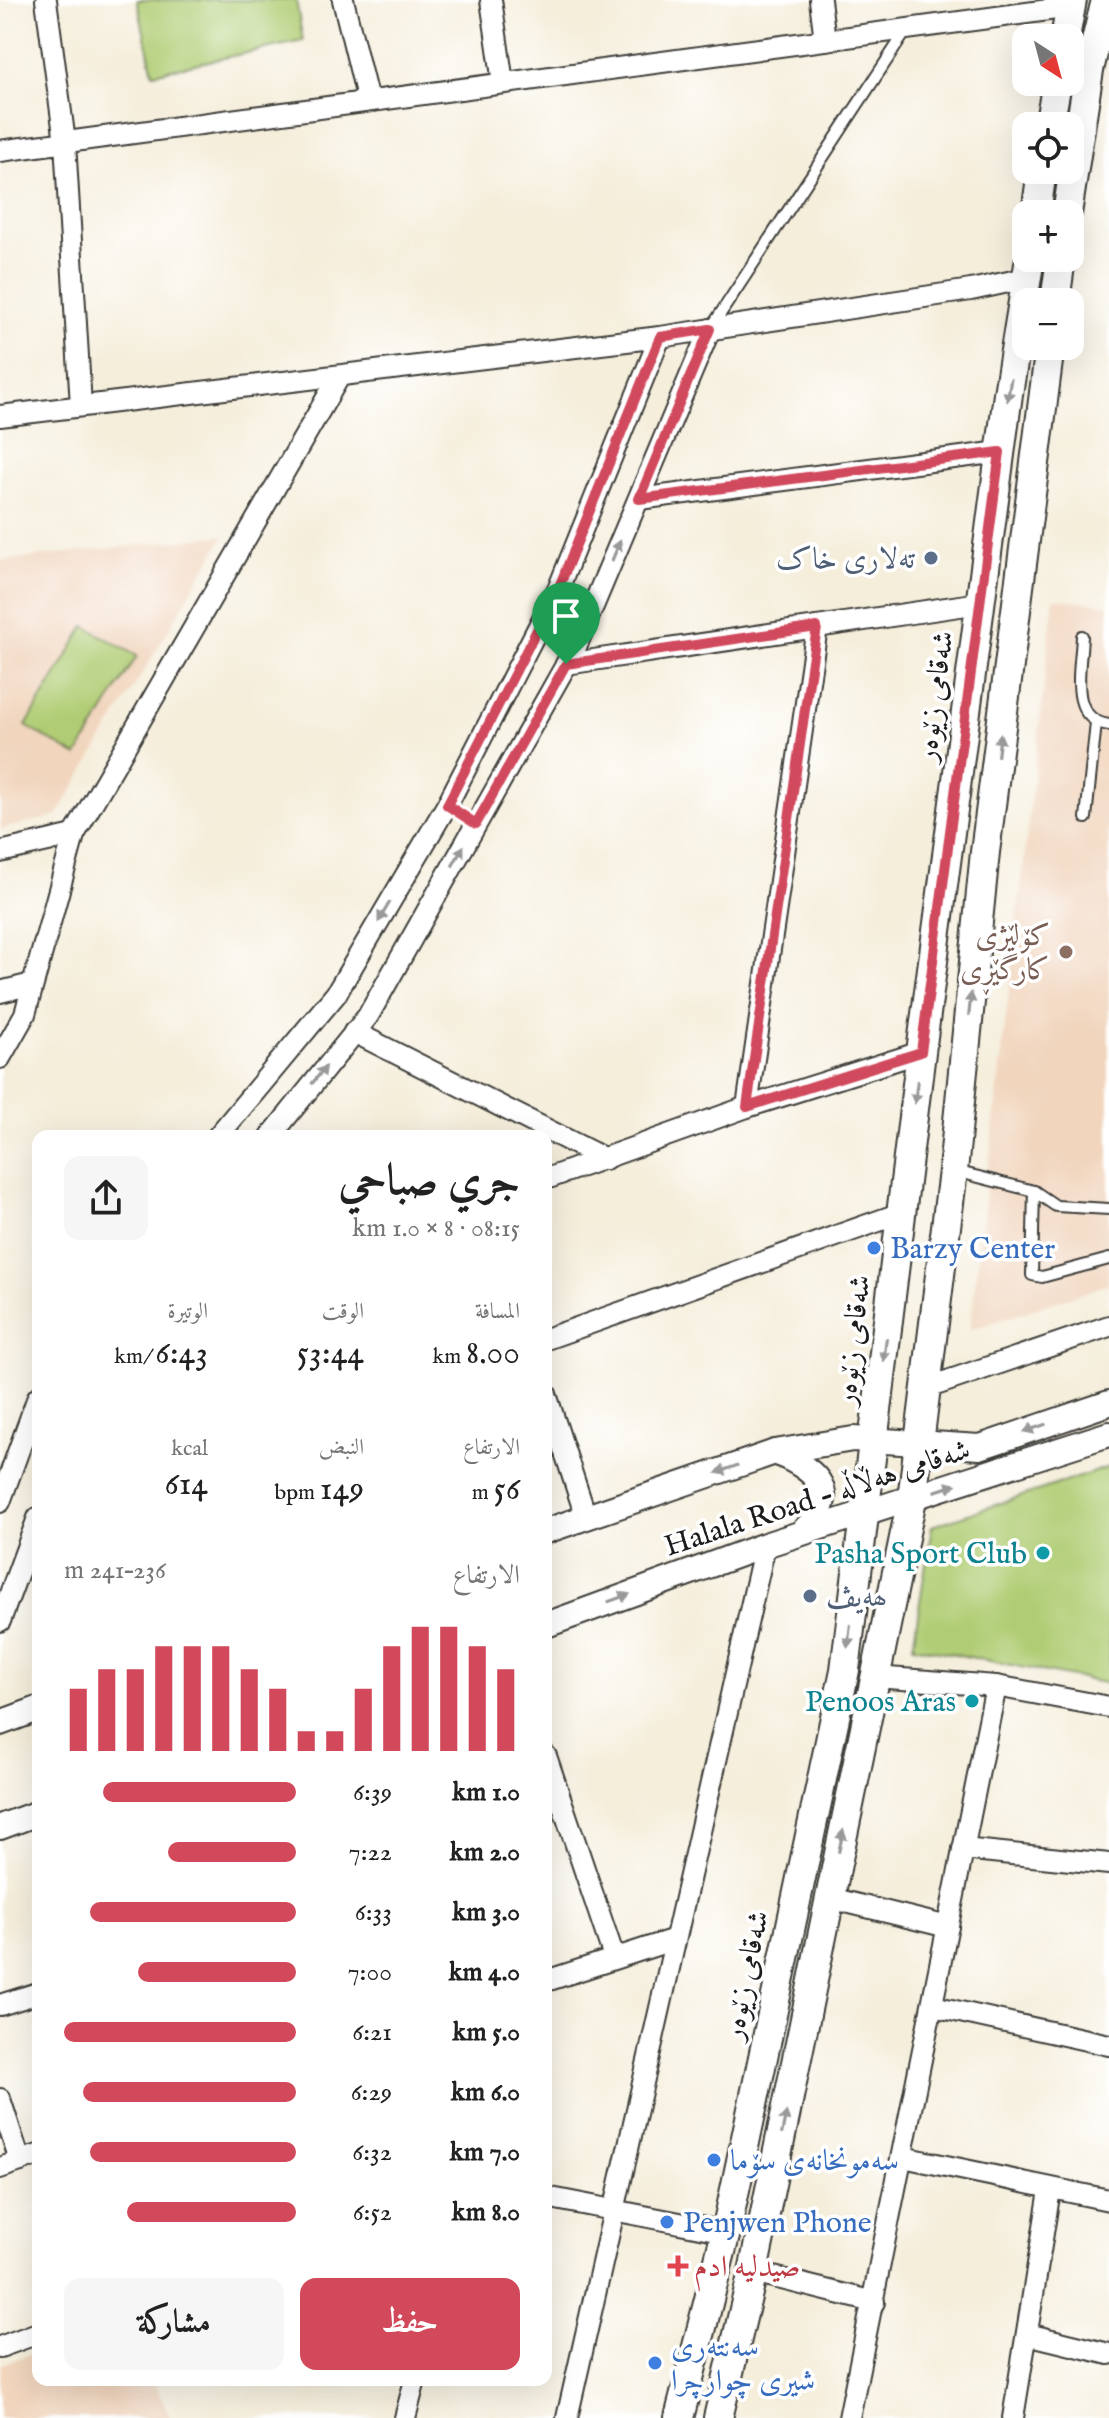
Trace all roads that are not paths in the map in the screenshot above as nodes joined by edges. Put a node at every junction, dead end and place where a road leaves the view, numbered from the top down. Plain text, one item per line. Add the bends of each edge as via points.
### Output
1 (46, 0) edge
2 (343, 0) edge
3 (491, 0) edge
4 (820, 0) edge
5 (1106, 0) edge
6 (1072, 3) edge
7 (1068, 24) edge
8 (907, 29) junction
9 (825, 40) junction
10 (503, 83) junction
11 (368, 101) junction
12 (65, 142) junction
13 (0, 151) edge
14 (1069, 200) edge
15 (1018, 272) edge
16 (1028, 272) edge
17 (710, 329) junction
18 (660, 337) junction
19 (1048, 360) edge
20 (339, 377) junction
21 (81, 406) junction
22 (0, 416) edge
23 (1000, 452) junction
24 (639, 499) junction
25 (980, 603) junction
26 (817, 627) junction
27 (1082, 636) dead end
28 (566, 664) junction
29 (1096, 723) junction
30 (1109, 725) edge
31 (447, 805) junction
32 (1086, 818) dead end
33 (476, 824) junction
34 (74, 835) junction
35 (0, 852) edge
36 (32, 984) junction
37 (0, 992) edge
38 (354, 1032) junction
39 (921, 1052) junction
40 (0, 1058) edge
41 (747, 1107) junction
42 (223, 1130) edge
43 (276, 1130) edge
44 (548, 1130) edge
45 (552, 1132) edge
46 (605, 1159) junction
47 (953, 1171) junction
48 (552, 1177) edge
49 (1034, 1191) junction
50 (1109, 1209) edge
51 (901, 1213) junction
52 (1109, 1259) edge
53 (1109, 1326) edge
54 (552, 1337) edge
55 (924, 1389) junction
56 (1109, 1403) edge
57 (552, 1412) edge
58 (32, 1414) edge
59 (1109, 1434) edge
60 (875, 1438) junction
61 (918, 1445) junction
62 (775, 1452) junction
63 (912, 1499) junction
64 (0, 1502) edge
65 (864, 1514) junction
66 (586, 1517) junction
67 (552, 1529) edge
68 (801, 1533) junction
69 (32, 1535) edge
70 (765, 1545) junction
71 (0, 1621) edge
72 (552, 1623) edge
73 (875, 1677) junction
74 (996, 1686) junction
75 (1109, 1707) edge
76 (32, 1711) edge
77 (0, 1723) edge
78 (552, 1797) edge
79 (32, 1815) edge
80 (555, 1817) edge
81 (0, 1827) edge
82 (963, 1849) junction
83 (1109, 1864) edge
84 (830, 1898) junction
85 (948, 1927) junction
86 (675, 1939) junction
87 (614, 1957) junction
88 (552, 1979) edge
89 (32, 1995) edge
90 (0, 2005) edge
91 (933, 2006) junction
92 (1109, 2045) edge
93 (0, 2099) edge
94 (903, 2157) junction
95 (19, 2161) edge
96 (1050, 2190) junction
97 (552, 2198) edge
98 (1109, 2200) edge
99 (614, 2212) junction
100 (726, 2232) junction
101 (753, 2272) junction
102 (874, 2302) junction
103 (1027, 2334) junction
104 (32, 2335) edge
105 (0, 2347) edge
106 (1109, 2354) edge
107 (413, 2386) edge
108 (405, 2418) edge
109 (567, 2418) edge
110 (679, 2418) edge
111 (718, 2418) edge
112 (849, 2418) edge
113 (1013, 2418) edge

1 - 12 street
2 - 11 street
3 - 10 street
4 - 9 street
5 - 14 main road via 1089,70
6 - 7 main road
6 - 8 street
8 - 9 street
8 - 17 lane
9 - 10 street
10 - 11 street
11 - 12 street
12 - 13 street
12 - 21 street
15 - 17 street via 971,290
16 -> 23 main road, شەقامی زێوەر
17 - 18 street
17 - 24 street
18 - 20 street
18 - 31 street via 559,587
47 -> 19 main road via 985,852
20 - 21 street
20 - 34 street
21 - 22 street
23 - 24 street
23 - 25 main road, شەقامی زێوەر
28 -> 24 street
25 - 26 street
25 - 39 main road, شەقامی زێوەر
26 - 28 street
26 - 41 street
27 - 29 lane via 1080,699 1084,714
28 - 33 street
29 - 30 lane
29 - 32 lane
31 - 33 street
31 -> 42 street via 336,994
38 -> 33 street
34 - 35 street
34 - 36 street
36 - 37 street
36 - 40 street via 25,1014
43 -> 38 street
38 - 44 street
39 - 41 street
39 -> 51 main road, شەقامی زێوەر
41 - 46 street
45 - 46 street
46 - 48 street
47 - 49 lane
47 - 55 main road
49 - 50 lane via 1056,1206
49 - 52 lane via 1032,1275
51 - 54 street
51 -> 60 main road, شەقامی زێوەر
53 - 55 street
55 - 61 main road
56 -> 61 street, Halala Road - شەقامی هەڵاڵە via 980,1447
57 - 66 street
58 - 64 street
63 -> 59 street, Halala Road - شەقامی هەڵاڵە
60 - 61 street, Halala Road - شەقامی هەڵاڵە
60 - 62 street, Halala Road - شەقامی هەڵاڵە
60 - 65 main road, شەقامی زێوەر
61 - 63 main road
62 -> 66 street, Halala Road - شەقامی هەڵاڵە
62 - 68 street via 806,1465 819,1480 820,1510
63 - 65 street, Halala Road - شەقامی هەڵاڵە
63 - 73 main road
65 - 68 street, Halala Road - شەقامی هەڵاڵە
65 -> 100 main road, شەقامی زێوەر via 845,1670
66 - 67 street, Halala Road - شەقامی هەڵاڵە
68 - 70 street, Halala Road - شەقامی هەڵاڵە
69 - 71 street
72 -> 70 street, Halala Road - شەقامی هەڵاڵە
70 - 86 street
73 - 74 street
84 -> 73 main road
74 - 75 street
74 - 82 street
76 - 77 street
78 - 80 street
79 - 81 street
80 - 87 street
82 - 83 street
82 - 85 street
84 - 85 street
101 -> 84 main road
85 - 91 street
86 - 87 street
86 - 99 street
87 - 88 street
89 - 90 street
91 - 92 street
91 - 94 street
93 - 95 street
94 - 96 street
94 - 102 street
96 - 98 street
96 - 103 street
97 - 99 street
99 - 100 street
99 - 109 street
100 - 110 main road, شەقامی زێوەر
101 - 102 street
101 - 111 main road
102 - 112 street
103 - 106 street
103 - 113 street
104 - 105 street
107 - 108 street

